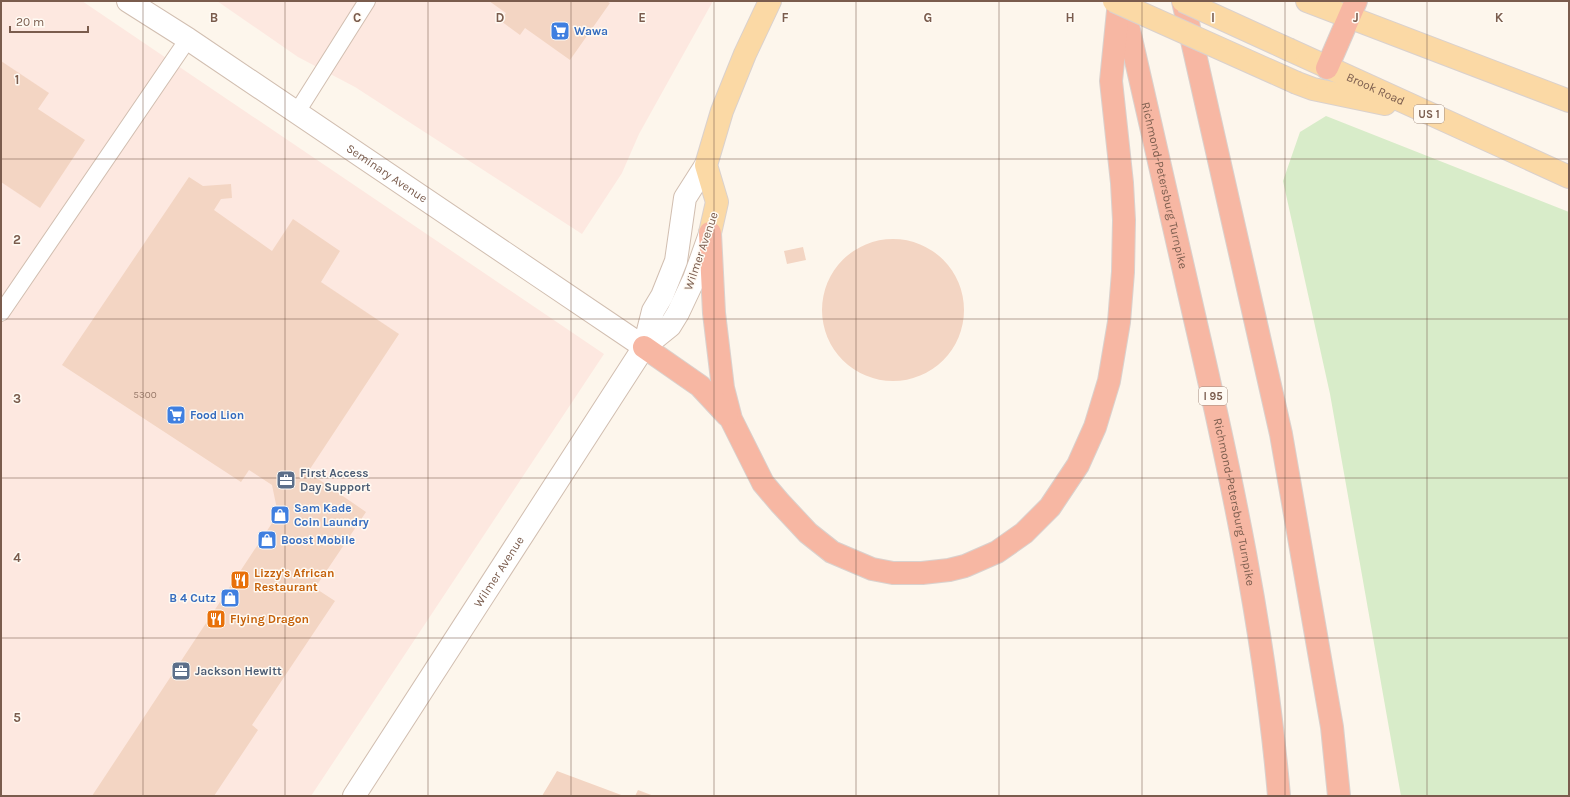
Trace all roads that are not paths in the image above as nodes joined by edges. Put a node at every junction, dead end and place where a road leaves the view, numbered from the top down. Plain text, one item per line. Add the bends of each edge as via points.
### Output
1 (128, 1) edge
2 (367, 1) edge
3 (784, 1) edge
4 (1114, 1) edge
5 (1119, 1) edge
6 (1122, 1) edge
7 (1183, 1) edge
8 (1307, 1) edge
9 (766, 9) edge
10 (1353, 9) edge
11 (188, 39) junction
12 (1327, 68) junction
13 (1569, 101) edge
14 (296, 112) junction
15 (1426, 113) junction
16 (706, 166) junction
17 (1569, 177) edge
18 (710, 233) junction
19 (1, 313) edge
20 (644, 347) junction
21 (731, 419) junction
22 (354, 796) edge
23 (1279, 796) edge
24 (1339, 796) edge

1 - 11 street, Seminary Avenue
2 - 14 lane
3 - 9 main road
4 - 15 main road, bridge via 1313,89
5 - 21 highway via 1111,81 1124,220 1124,272 1119,322 1109,381 1095,427 1078,466 1050,507 1024,533 1003,548 965,566 922,573 894,573 872,569 832,552 808,533 763,483
6 - 23 highway, Richmond-Petersburg Turnpike / I 95 via 1224,445 1244,543 1266,679
7 - 12 main road, Brook Road / US 1, bridge
7 - 24 highway via 1282,434 1332,727
8 - 10 main road
9 - 16 main road, Wilmer Avenue via 722,111
10 - 12 highway
10 - 13 main road
11 - 14 street, Seminary Avenue
11 - 19 lane
12 - 15 main road, Brook Road / US 1
14 - 20 street, Seminary Avenue
15 - 17 main road, Brook Road / US 1
16 - 18 main road, Wilmer Avenue via 717,202
16 - 20 street, Wilmer Avenue via 685,198 676,261 653,311
18 - 20 street, Wilmer Avenue via 694,279 678,313 670,326
18 - 21 highway via 720,368
20 - 21 highway via 700,386
20 - 22 street, Wilmer Avenue

